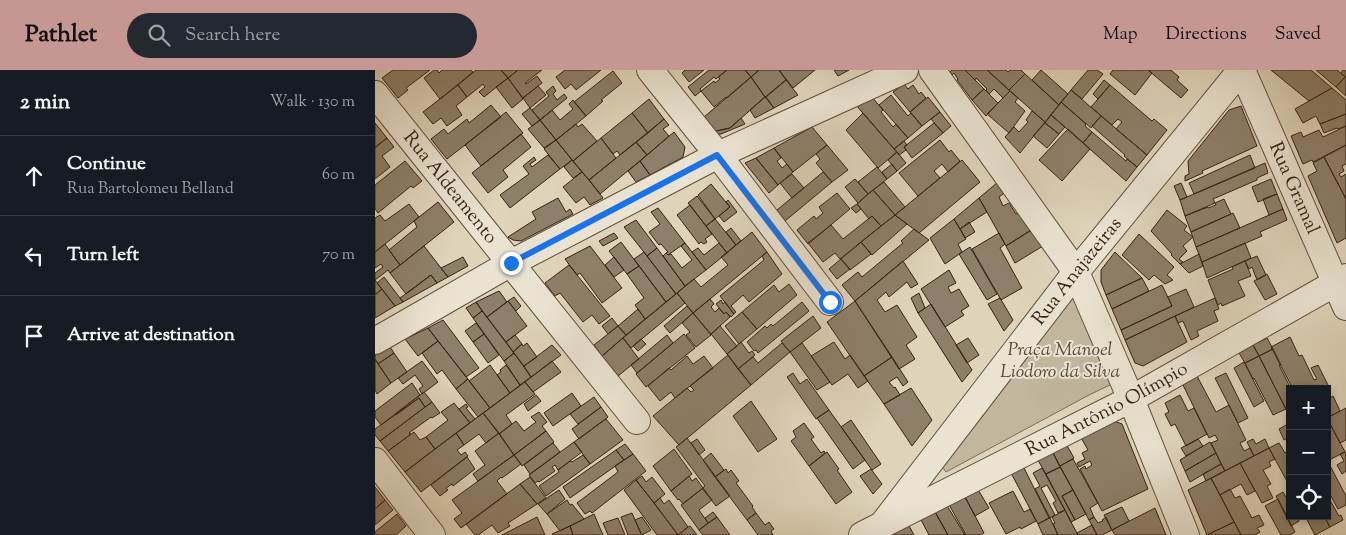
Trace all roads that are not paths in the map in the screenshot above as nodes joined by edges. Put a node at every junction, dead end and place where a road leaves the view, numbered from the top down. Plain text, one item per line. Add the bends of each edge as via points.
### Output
1 (650, 70) edge
2 (905, 70) edge
3 (932, 70) edge
4 (1241, 70) edge
5 (375, 94) edge
6 (717, 155) junction
7 (511, 263) junction
8 (1076, 272) junction
9 (1341, 280) edge
10 (830, 302) dead end
11 (1346, 307) edge
12 (375, 341) edge
13 (1131, 399) junction
14 (637, 421) dead end
15 (375, 462) edge
16 (872, 530) edge
17 (432, 535) edge
18 (1186, 535) edge

1 - 6 street
2 - 6 street
3 - 8 street
4 - 8 street, Rua Anajazeiras
4 - 9 street, Rua Gramal
5 - 7 street, Rua Aldeamento
6 - 7 street
6 - 10 street
7 - 12 street
7 - 14 street, Rua Aldeamento
8 - 13 street
8 - 16 street, Rua Anajazeiras
9 - 11 street, Rua Gramal
9 - 13 street, Rua Antônio Olímpio
13 - 16 street, Rua Antônio Olímpio
13 - 18 street
15 - 17 street

